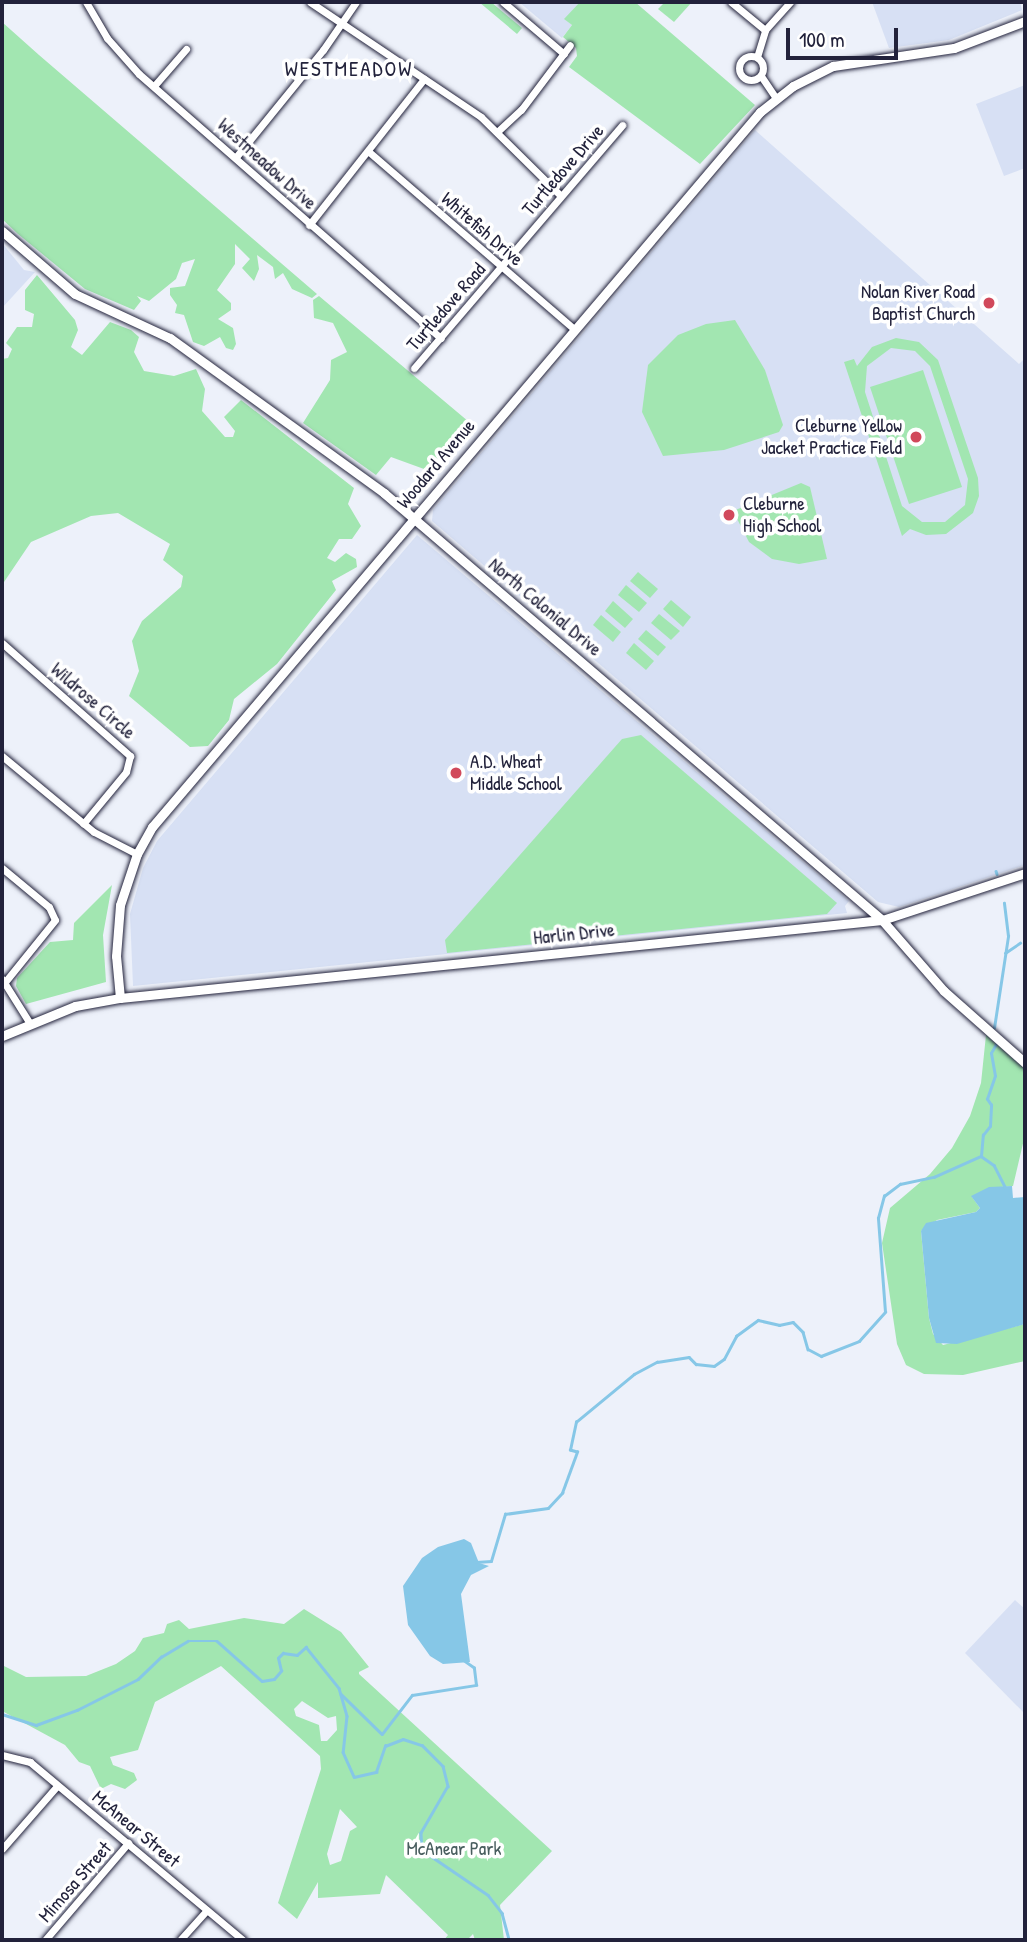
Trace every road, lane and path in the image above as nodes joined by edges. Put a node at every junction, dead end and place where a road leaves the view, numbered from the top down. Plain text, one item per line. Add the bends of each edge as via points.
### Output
1 (86, 2) edge
2 (310, 2) edge
3 (356, 2) edge
4 (503, 2) edge
5 (732, 2) edge
6 (790, 2) edge
7 (1025, 21) edge
8 (342, 23) junction
9 (765, 30) junction
10 (570, 45) dead end
11 (186, 49) dead end
12 (564, 54) junction
13 (757, 57) junction
14 (761, 76) junction
15 (424, 79) junction
16 (154, 86) junction
17 (776, 97) junction
18 (622, 125) dead end
19 (497, 132) junction
20 (369, 152) junction
21 (236, 157) junction
22 (561, 196) junction
23 (309, 225) junction
24 (2, 231) edge
25 (501, 267) junction
26 (574, 329) junction
27 (441, 338) junction
28 (414, 368) dead end
29 (413, 518) junction
30 (2, 643) edge
31 (2, 756) edge
32 (83, 824) junction
33 (137, 854) junction
34 (2, 868) edge
35 (1025, 873) edge
36 (882, 920) junction
37 (4, 980) edge
38 (120, 998) junction
39 (29, 1023) junction
40 (2, 1036) edge
41 (1025, 1063) edge
42 (2, 1755) edge
43 (57, 1786) junction
44 (128, 1843) junction
45 (2, 1849) edge
46 (207, 1910) junction
47 (45, 1940) edge
48 (180, 1940) edge
49 (243, 1940) edge

1 - 16 street, Westmeadow Drive via 115,49
2 - 8 street
3 - 8 street
4 - 12 street
5 - 9 street
6 - 9 street
7 - 17 street, Woodard Avenue via 954,48 842,63
8 - 15 street
8 - 21 street
9 - 13 street
10 - 12 street
11 - 16 street
12 - 19 street via 521,110
13 - 14 street via 764,66
13 - 14 street via 744,58 739,71 748,80
14 - 17 street
15 - 19 street via 473,110
15 - 20 street
16 - 21 street, Westmeadow Drive
17 - 26 street, Woodard Avenue
18 - 22 street, Turtledove Drive
19 - 22 street
20 - 23 street
20 - 25 street, Whitefish Drive
21 - 23 street, Westmeadow Drive
22 - 25 street, Turtledove Drive
23 - 27 street, Westmeadow Drive
24 - 29 street, North Colonial Drive via 75,294 170,338
25 - 26 street, Whitefish Drive
25 - 27 street, Turtledove Road
26 - 29 street, Woodard Avenue
27 - 28 street, Turtledove Road
29 - 33 street, Woodard Avenue via 163,814
29 - 36 street, North Colonial Drive
30 - 32 street, Wildrose Circle via 130,756 126,772
31 - 32 street
32 - 33 street
33 - 38 street, Woodard Avenue via 117,919
34 - 37 street via 49,908 55,920
35 - 36 street, Harlin Drive
36 - 38 street, Harlin Drive
36 - 41 street, North Colonial Drive via 944,991
37 - 39 street
38 - 39 street via 75,1006
39 - 40 street
42 - 43 street, McAnear Street via 30,1762
43 - 44 street, McAnear Street
43 - 45 street
44 - 46 street, McAnear Street
44 - 47 street, Mimosa Street
46 - 48 street
46 - 49 street, McAnear Street

